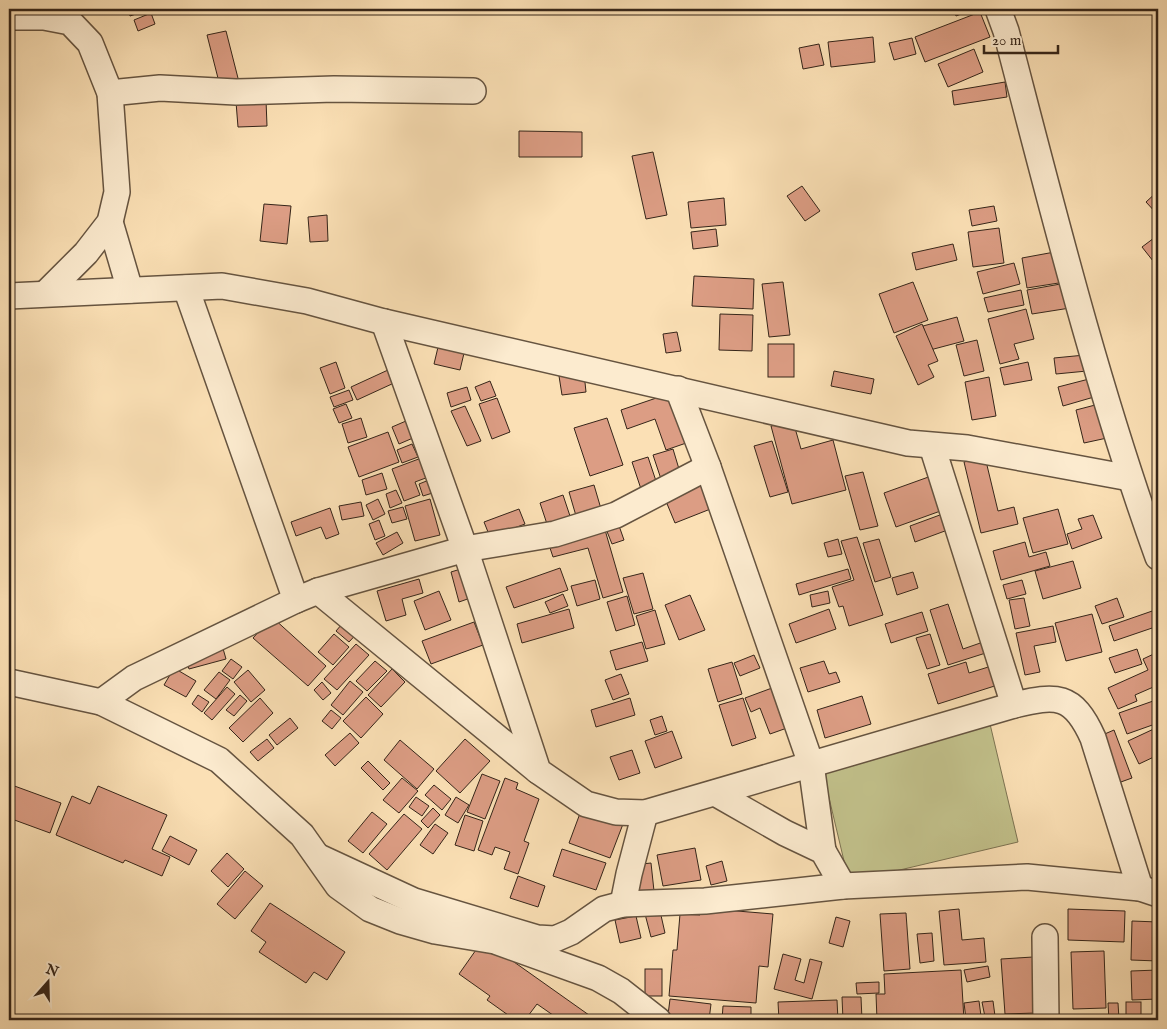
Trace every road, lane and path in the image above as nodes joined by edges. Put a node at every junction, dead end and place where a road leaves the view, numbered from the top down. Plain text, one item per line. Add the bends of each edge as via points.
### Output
1 (998, 9) edge
2 (9, 17) edge
3 (473, 91) dead end
4 (110, 93) junction
5 (110, 222) junction
6 (186, 288) junction
7 (130, 290) junction
8 (46, 293) junction
9 (9, 296) edge
10 (384, 322) junction
11 (678, 389) junction
12 (932, 446) junction
13 (708, 467) junction
14 (1130, 478) junction
15 (465, 549) junction
16 (1158, 557) edge
17 (307, 596) junction
18 (9, 682) edge
19 (101, 702) junction
20 (1014, 705) junction
21 (811, 764) junction
22 (538, 771) junction
23 (715, 793) junction
24 (645, 812) junction
25 (823, 851) junction
26 (319, 857) junction
27 (843, 886) junction
28 (1149, 891) edge
29 (623, 904) junction
30 (1045, 937) dead end
31 (658, 1020) edge
32 (1046, 1020) edge

1 - 14 street via 1063,251
2 - 4 street via 44,17 70,22 90,43
3 - 4 street via 334,89 236,92 160,88
4 - 5 street via 117,192
5 - 7 street
5 - 8 street
6 - 7 street
6 - 10 street via 222,286 297,299
6 - 17 street
7 - 8 street
8 - 9 street
10 - 11 street
10 - 15 street
11 - 12 street
11 - 13 street
12 - 14 street via 967,448
12 - 20 street
13 - 15 street via 616,515 555,534
13 - 21 street
14 - 16 street
15 - 17 street
15 - 22 street
17 - 19 street via 134,678
17 - 22 street
18 - 19 street
19 - 26 street via 219,760 302,836
20 - 21 street
20 - 28 street via 1055,698 1077,710 1087,725
21 - 23 street
21 - 25 street
22 - 24 street via 586,804 616,812
23 - 24 street
23 - 25 street
24 - 29 street
25 - 27 street
26 - 29 street via 414,901 537,938 555,939 572,932 604,909
26 - 31 street via 338,886 370,909 435,931 495,941 598,978 621,991
27 - 28 street via 1027,877
27 - 29 street via 705,901
30 - 32 street

